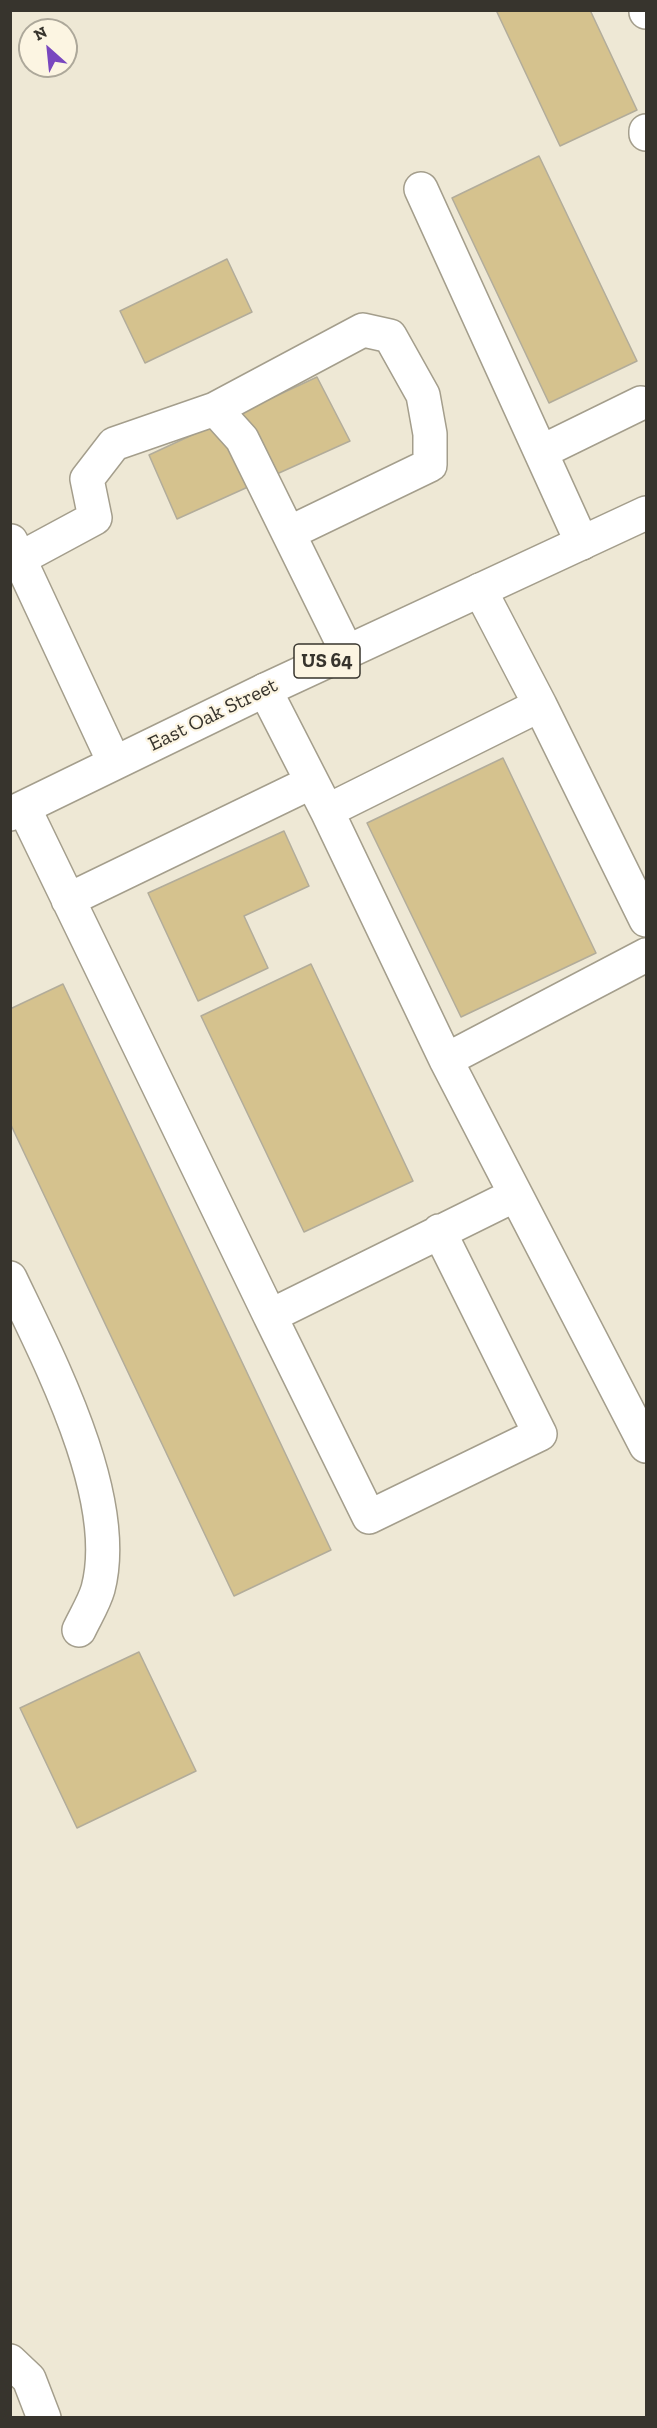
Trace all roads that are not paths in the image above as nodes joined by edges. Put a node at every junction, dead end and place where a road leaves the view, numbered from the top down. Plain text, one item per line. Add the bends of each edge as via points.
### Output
1 (421, 189) dead end
2 (641, 403) dead end
3 (214, 409) junction
4 (541, 452) junction
5 (646, 513) edge
6 (289, 533) junction
7 (582, 543) junction
8 (15, 550) edge
9 (480, 590) junction
10 (347, 652) junction
11 (265, 690) junction
12 (540, 705) junction
13 (114, 762) junction
14 (312, 782) junction
15 (17, 811) edge
16 (327, 811) junction
17 (68, 900) junction
18 (646, 920) edge
19 (646, 955) edge
20 (446, 1060) junction
21 (515, 1195) junction
22 (439, 1231) junction
23 (10, 1278) edge
24 (270, 1316) junction
25 (646, 1446) edge
26 (79, 1630) dead end
27 (10, 2361) edge
28 (44, 2418) edge

1 - 4 main road
2 - 4 main road
3 - 6 main road via 242,439
3 - 6 main road via 363,330 390,336 423,395 430,434 430,465
3 - 8 main road via 114,444 87,479 95,518
4 - 7 main road
5 - 7 main road, East Oak Street / US 64
6 - 10 main road
7 - 9 main road, East Oak Street / US 64
8 - 13 main road
9 - 10 main road, East Oak Street / US 64
9 - 12 main road
10 - 11 main road, East Oak Street / US 64
11 - 13 main road, East Oak Street / US 64
11 - 14 main road
12 - 16 main road
12 - 18 main road
13 - 15 main road, East Oak Street / US 64
14 - 16 main road
14 - 17 main road
15 - 17 main road
16 - 20 main road
17 - 24 main road
19 - 20 main road
20 - 21 main road
21 - 22 main road
21 - 25 main road
22 - 24 main road
22 - 24 main road via 540,1434 369,1517
23 - 26 main road via 60,1384 91,1473 104,1541 98,1590
27 - 28 main road via 29,2379

